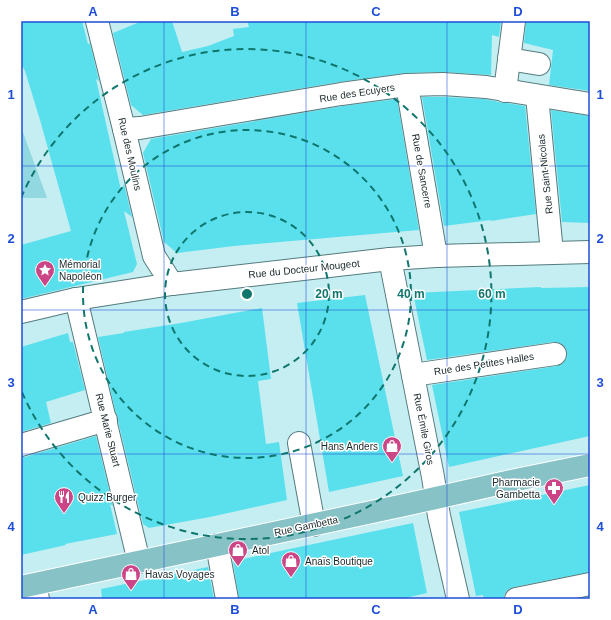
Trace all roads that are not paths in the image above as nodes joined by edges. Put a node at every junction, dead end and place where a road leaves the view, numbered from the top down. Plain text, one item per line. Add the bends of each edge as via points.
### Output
1 (97, 21) edge
2 (514, 21) edge
3 (509, 59) junction
4 (538, 64) dead end
5 (407, 85) junction
6 (505, 91) junction
7 (537, 96) junction
8 (590, 104) edge
9 (124, 129) junction
10 (590, 252) edge
11 (552, 253) junction
12 (436, 256) junction
13 (390, 260) junction
14 (172, 284) junction
15 (76, 299) junction
16 (21, 312) edge
17 (555, 354) dead end
18 (413, 375) junction
19 (106, 420) junction
20 (299, 443) dead end
21 (21, 445) edge
22 (590, 465) edge
23 (437, 498) junction
24 (314, 525) junction
25 (217, 545) junction
26 (139, 562) junction
27 (590, 584) edge
28 (31, 590) edge
29 (453, 598) edge
30 (228, 599) edge
31 (516, 599) edge

1 - 9 street, Rue des Moulins
2 - 3 street
3 - 4 street
3 - 6 street
5 - 6 street, Rue des Ecuyers via 443,84
5 - 9 street, Rue des Ecuyers
5 - 12 street, Rue de Sancerre
6 - 7 street, Rue des Ecuyers
7 - 8 street, Rue des Ecuyers
7 - 11 street, Rue Saint-Nicolas
9 - 14 street, Rue des Moulins via 154,256
10 - 11 street, Rue du Docteur Mougeot
11 - 12 street, Rue du Docteur Mougeot
12 - 13 street, Rue du Docteur Mougeot
13 - 14 street, Rue du Docteur Mougeot
13 - 18 street, Rue Émile Giros
14 - 15 street, Rue du Docteur Mougeot
15 - 16 street, Rue du Docteur Mougeot
15 - 19 street, Rue Marie Stuart
17 - 18 street, Rue des Petites Halles
18 - 23 street, Rue Émile Giros
19 - 21 street
19 - 26 street, Rue Marie Stuart
20 - 24 street
22 - 23 main road, Rue Gambetta
23 - 24 main road, Rue Gambetta
23 - 29 street, Rue Émile Giros
24 - 25 main road, Rue Gambetta
25 - 26 main road, Rue Gambetta
25 - 30 street
26 - 28 main road, Rue Gambetta
27 - 31 street

